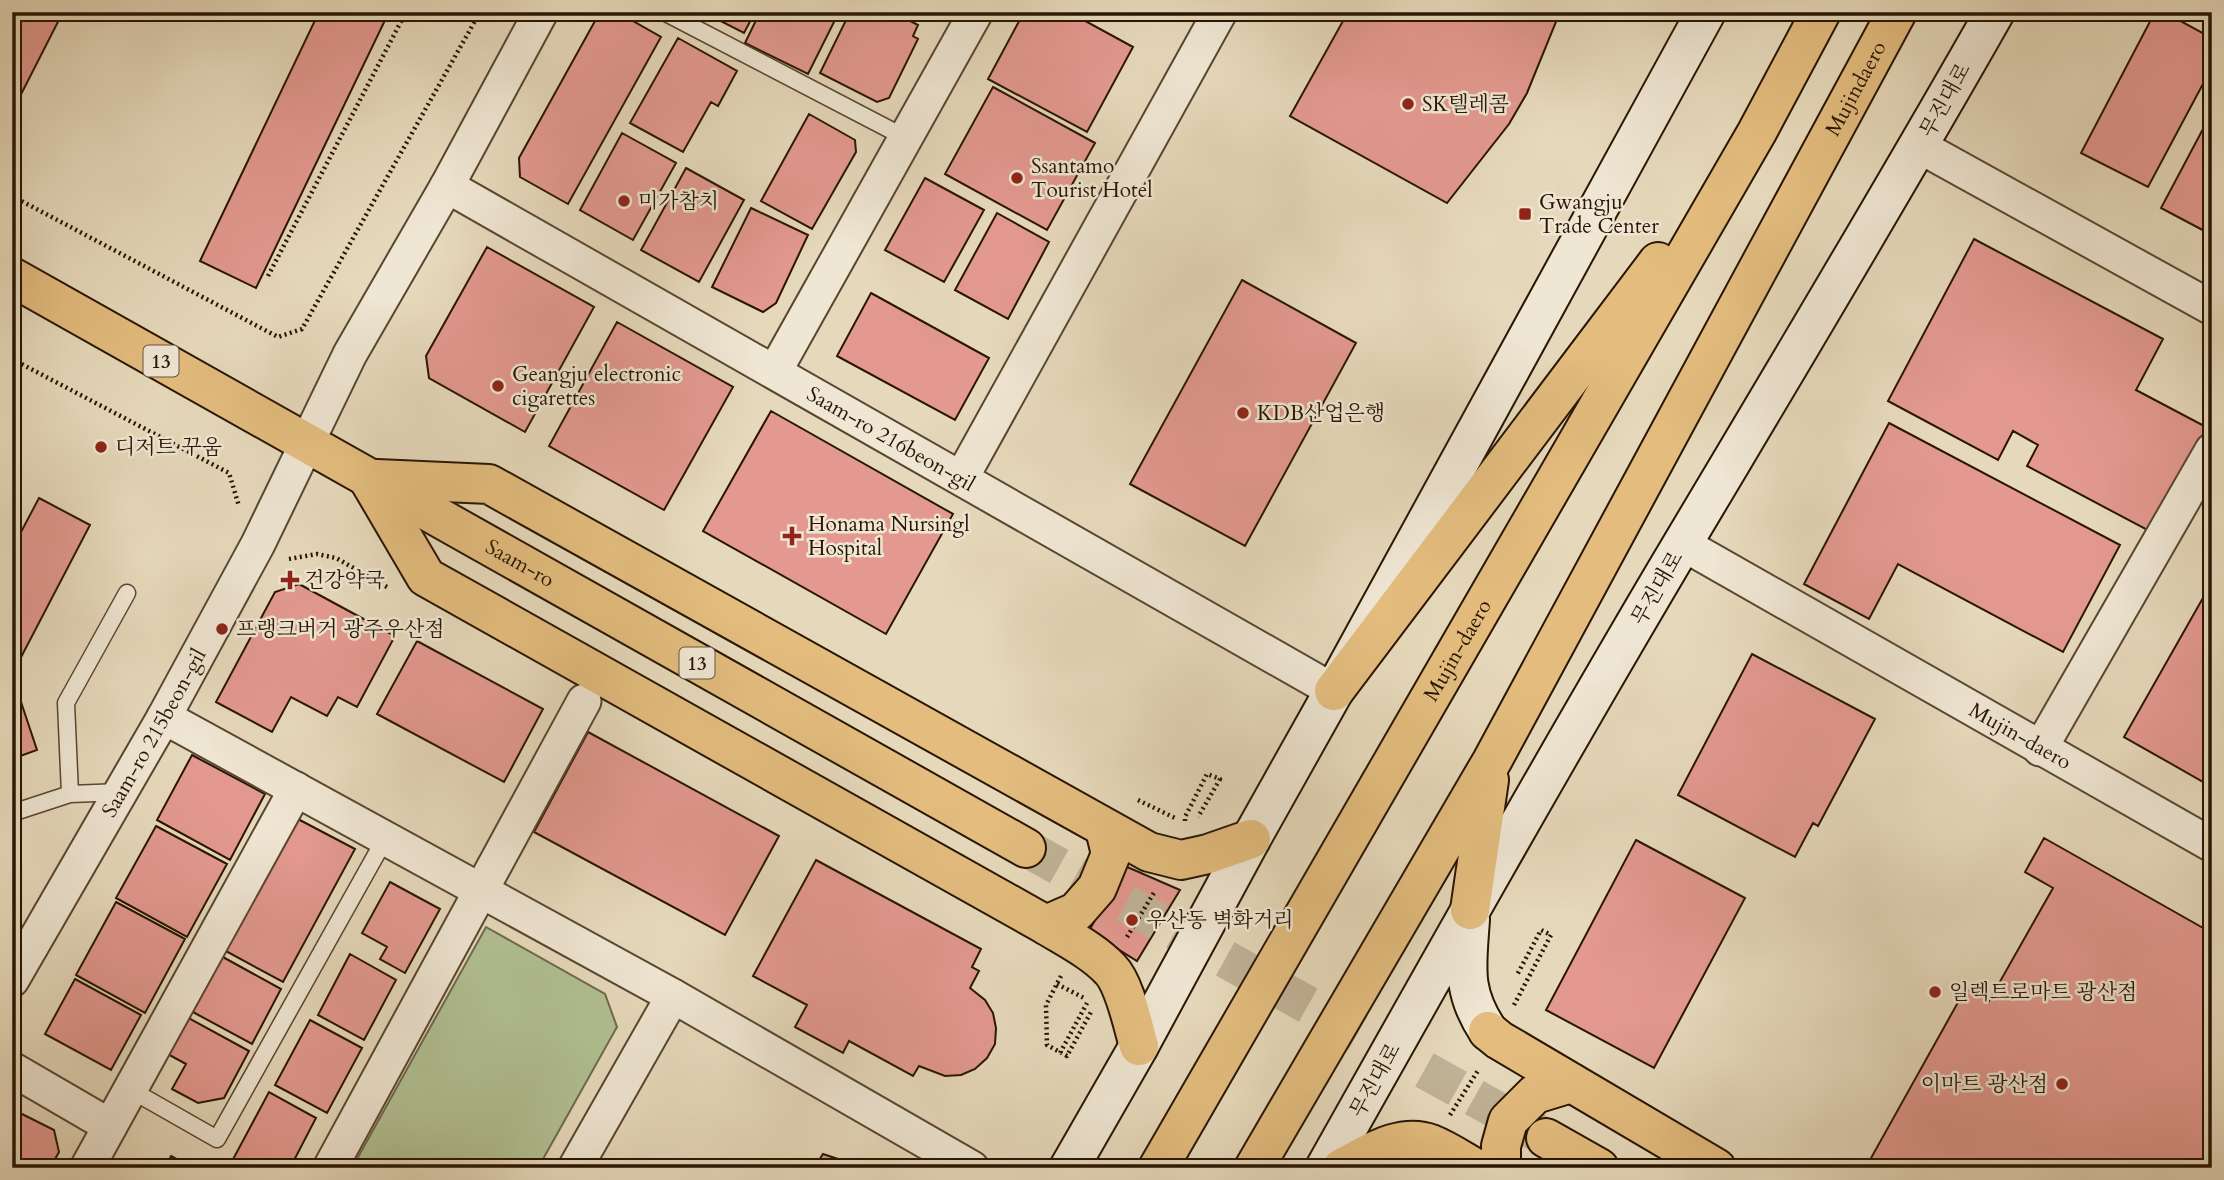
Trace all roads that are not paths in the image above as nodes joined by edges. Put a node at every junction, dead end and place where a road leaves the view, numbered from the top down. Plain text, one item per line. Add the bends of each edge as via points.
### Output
1 (541, 12) edge
2 (664, 12) edge
3 (976, 12) edge
4 (1220, 12) edge
5 (1706, 12) edge
6 (1821, 12) edge
7 (1897, 12) edge
8 (1994, 12) edge
9 (1757, 132) junction
10 (906, 138) junction
11 (1919, 146) junction
12 (447, 186) junction
13 (12, 277) edge
14 (2212, 308) edge
15 (775, 371) junction
16 (307, 444) junction
17 (2212, 450) edge
18 (962, 477) junction
19 (368, 478) junction
20 (1683, 544) junction
21 (127, 593) dead end
22 (1334, 691) junction
23 (584, 701) dead end
24 (164, 716) junction
25 (2040, 749) junction
26 (1492, 761) junction
27 (296, 789) junction
28 (121, 792) junction
29 (70, 794) junction
30 (12, 813) edge
31 (1105, 829) junction
32 (386, 837) junction
33 (1251, 839) junction
34 (2212, 845) edge
35 (1026, 848) tunnel mouth
36 (483, 890) junction
37 (1470, 910) junction
38 (1046, 925) junction
39 (12, 980) edge
40 (673, 996) junction
41 (1494, 1037) joint
42 (1139, 1046) junction
43 (12, 1069) edge
44 (1571, 1083) junction
45 (131, 1090) junction
46 (110, 1126) junction
47 (1546, 1138) tunnel mouth
48 (87, 1168) edge
49 (330, 1168) edge
50 (575, 1168) edge
51 (972, 1168) edge
52 (1069, 1168) edge
53 (1158, 1168) edge
54 (1254, 1168) edge
55 (1325, 1168) edge
56 (1342, 1168) edge
57 (1475, 1168) edge
58 (1501, 1168) edge
59 (1599, 1168) edge
60 (1716, 1168) edge

1 - 12 street
2 - 10 lane
3 - 10 street
4 - 18 street
5 - 22 street
6 - 9 main road
7 - 26 main road
8 - 11 street, 무진대로
9 - 22 main road
9 - 53 main road, Mujin-daero
10 - 15 street
11 - 14 street
11 - 20 street, 무진대로
12 - 15 street, Saam-ro 216beon-gil
12 - 16 street via 350,354
13 - 16 main road, Saam-ro / 13
15 - 18 street, Saam-ro 216beon-gil
16 - 19 main road, Saam-ro / 13
16 - 24 street, Saam-ro 215beon-gil
17 - 25 street
18 - 22 street, Saam-ro 216beon-gil
19 - 31 main road via 489,484
19 - 35 main road, Saam-ro / 13
19 - 38 main road via 426,577
20 - 25 street, Mujin-daero
20 - 37 street, 무진대로
21 - 29 lane via 66,703
22 - 33 street
23 - 36 street
24 - 27 street
24 - 28 street, Saam-ro 215beon-gil
25 - 34 street, Mujin-daero
26 - 37 main road
26 - 54 main road
27 - 32 street
27 - 45 street
28 - 29 lane
28 - 39 street, Saam-ro 215beon-gil
29 - 30 lane
31 - 33 main road via 1149,852 1181,860
31 - 38 main road via 1111,854 1097,888 1076,912
32 - 36 street
32 - 45 lane via 217,1139
33 - 42 street
36 - 40 street
36 - 49 street
37 - 41 street via 1466,981 1475,1011
37 - 55 street, 무진대로
38 - 42 main road via 1112,970
40 - 50 street
40 - 51 street
41 - 44 main road
42 - 52 street
43 - 46 street
44 - 58 main road via 1535,1094 1508,1121
44 - 60 main road
45 - 46 street
46 - 48 street
47 - 59 main road
56 - 57 main road via 1391,1143 1416,1140

